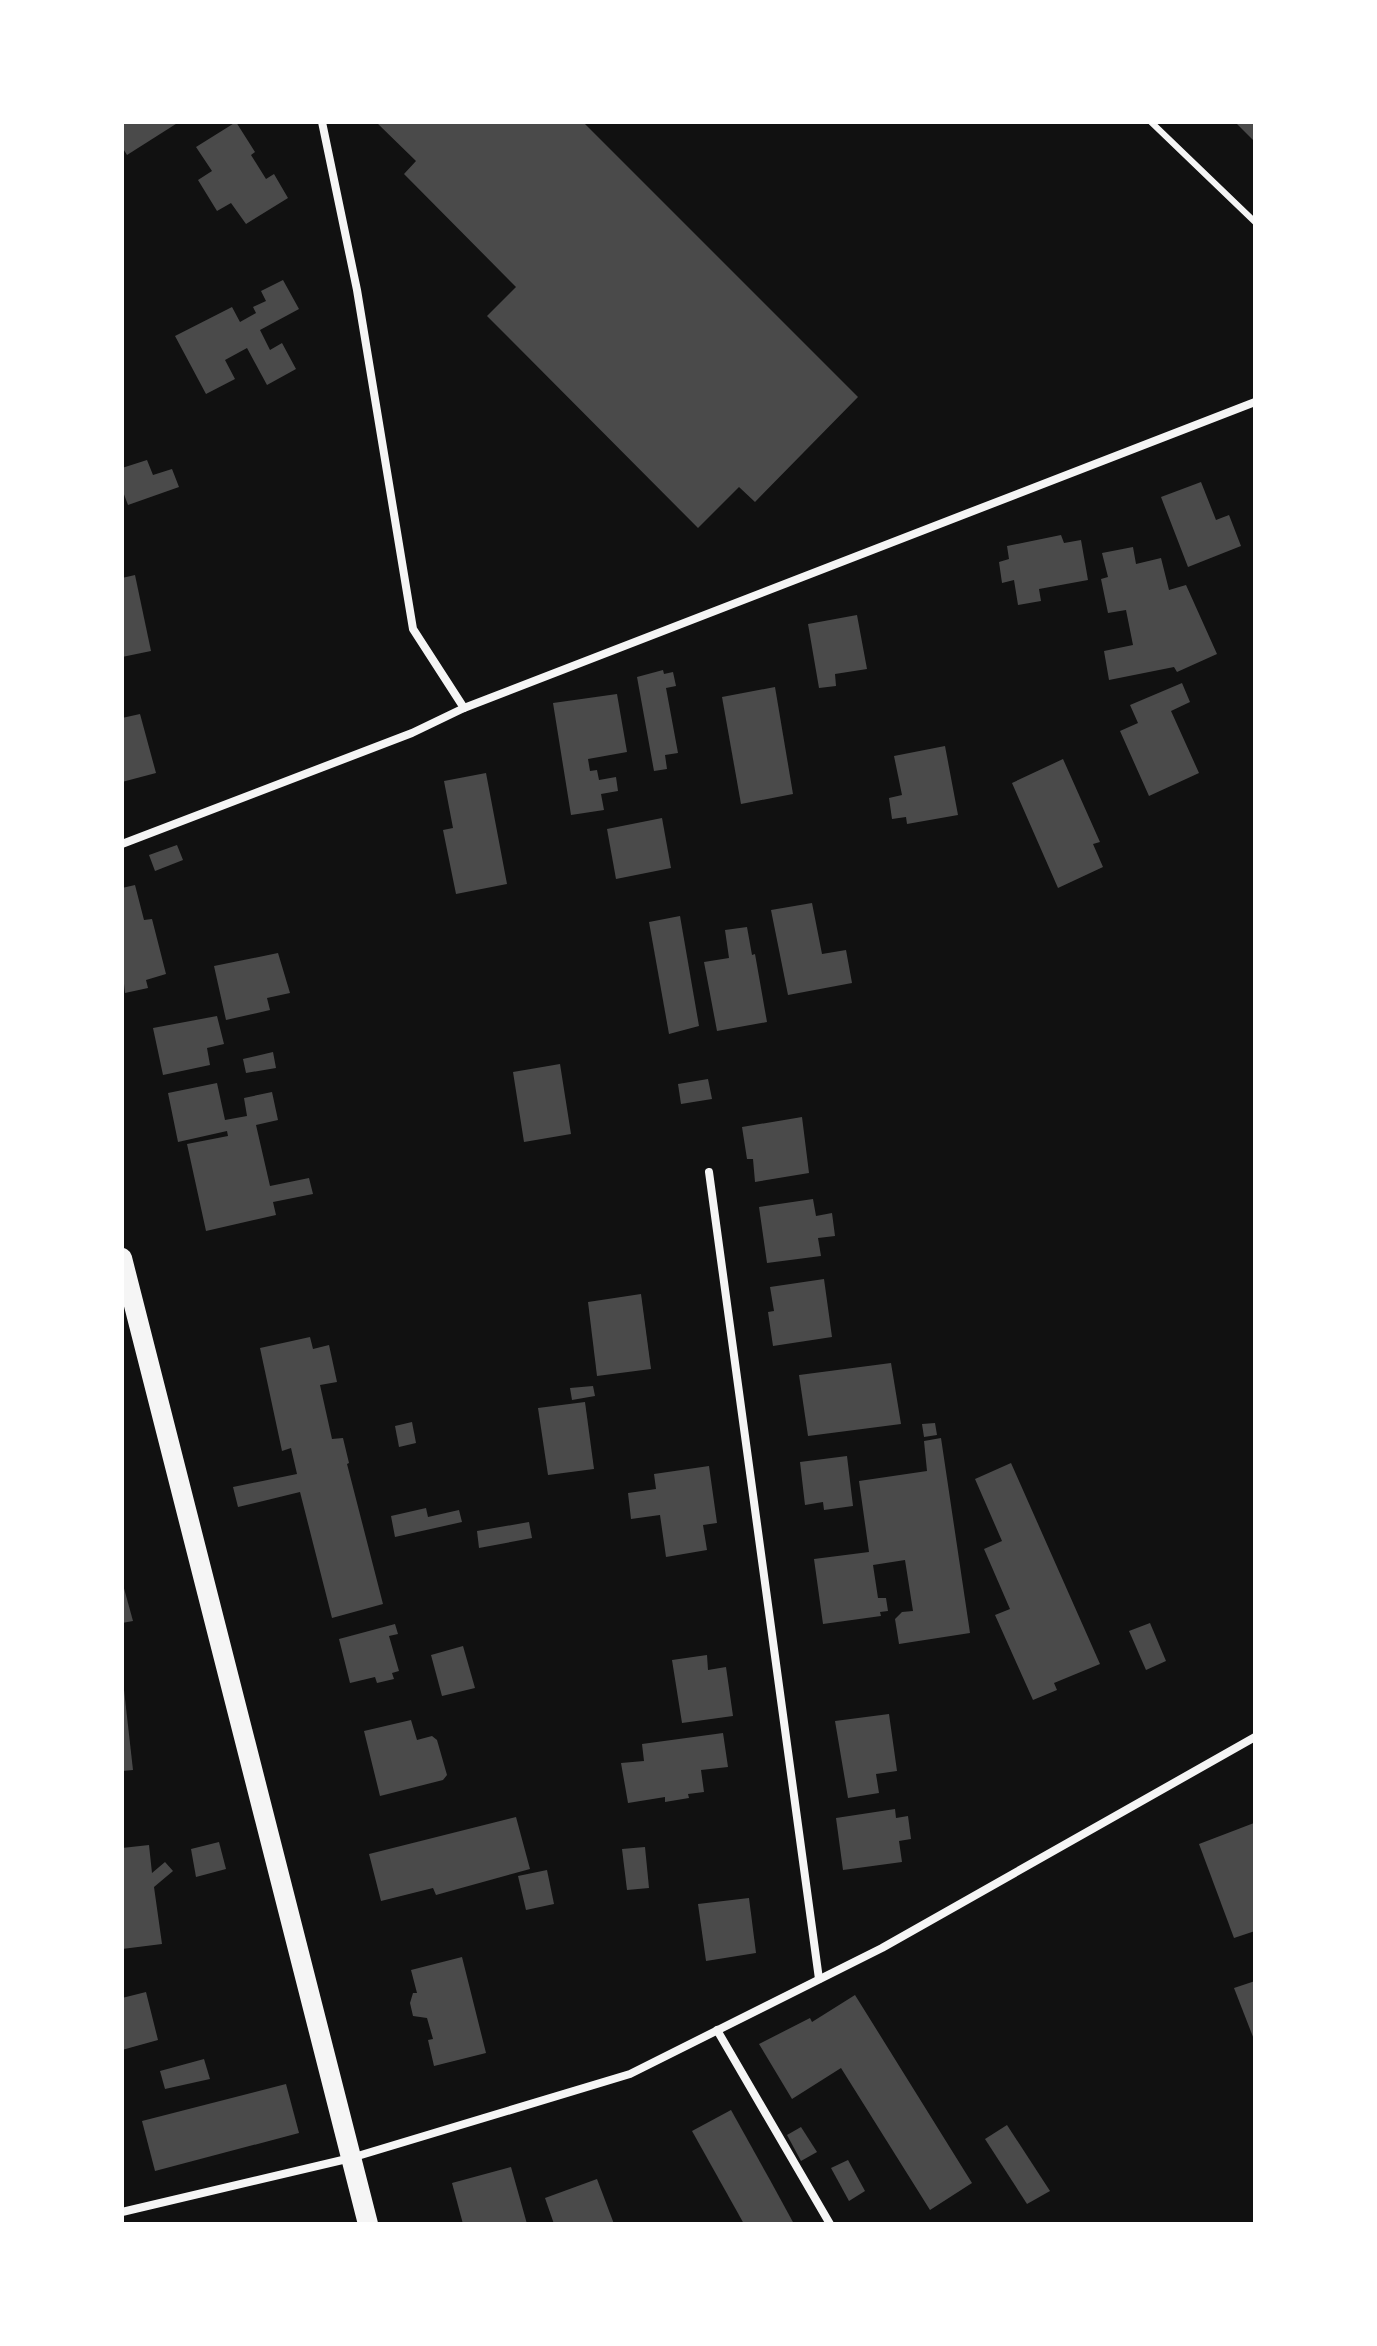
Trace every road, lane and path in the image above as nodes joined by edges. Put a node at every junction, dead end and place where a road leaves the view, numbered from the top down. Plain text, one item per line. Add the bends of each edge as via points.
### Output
1 (322, 122) edge
2 (1151, 122) edge
3 (1255, 222) edge
4 (1255, 402) edge
5 (464, 708) junction
6 (122, 844) edge
7 (709, 1172) dead end
8 (122, 1258) edge
9 (1255, 1737) edge
10 (819, 1979) junction
11 (717, 2030) junction
12 (351, 2158) junction
13 (122, 2212) edge
14 (368, 2224) edge
15 (830, 2224) edge

1 - 5 street via 357,290 413,629
2 - 3 lane
4 - 5 street
5 - 6 street via 412,733
7 - 10 street
8 - 12 main road
9 - 10 street
10 - 11 street
11 - 12 street via 630,2074
11 - 15 street
12 - 13 street
12 - 14 main road

